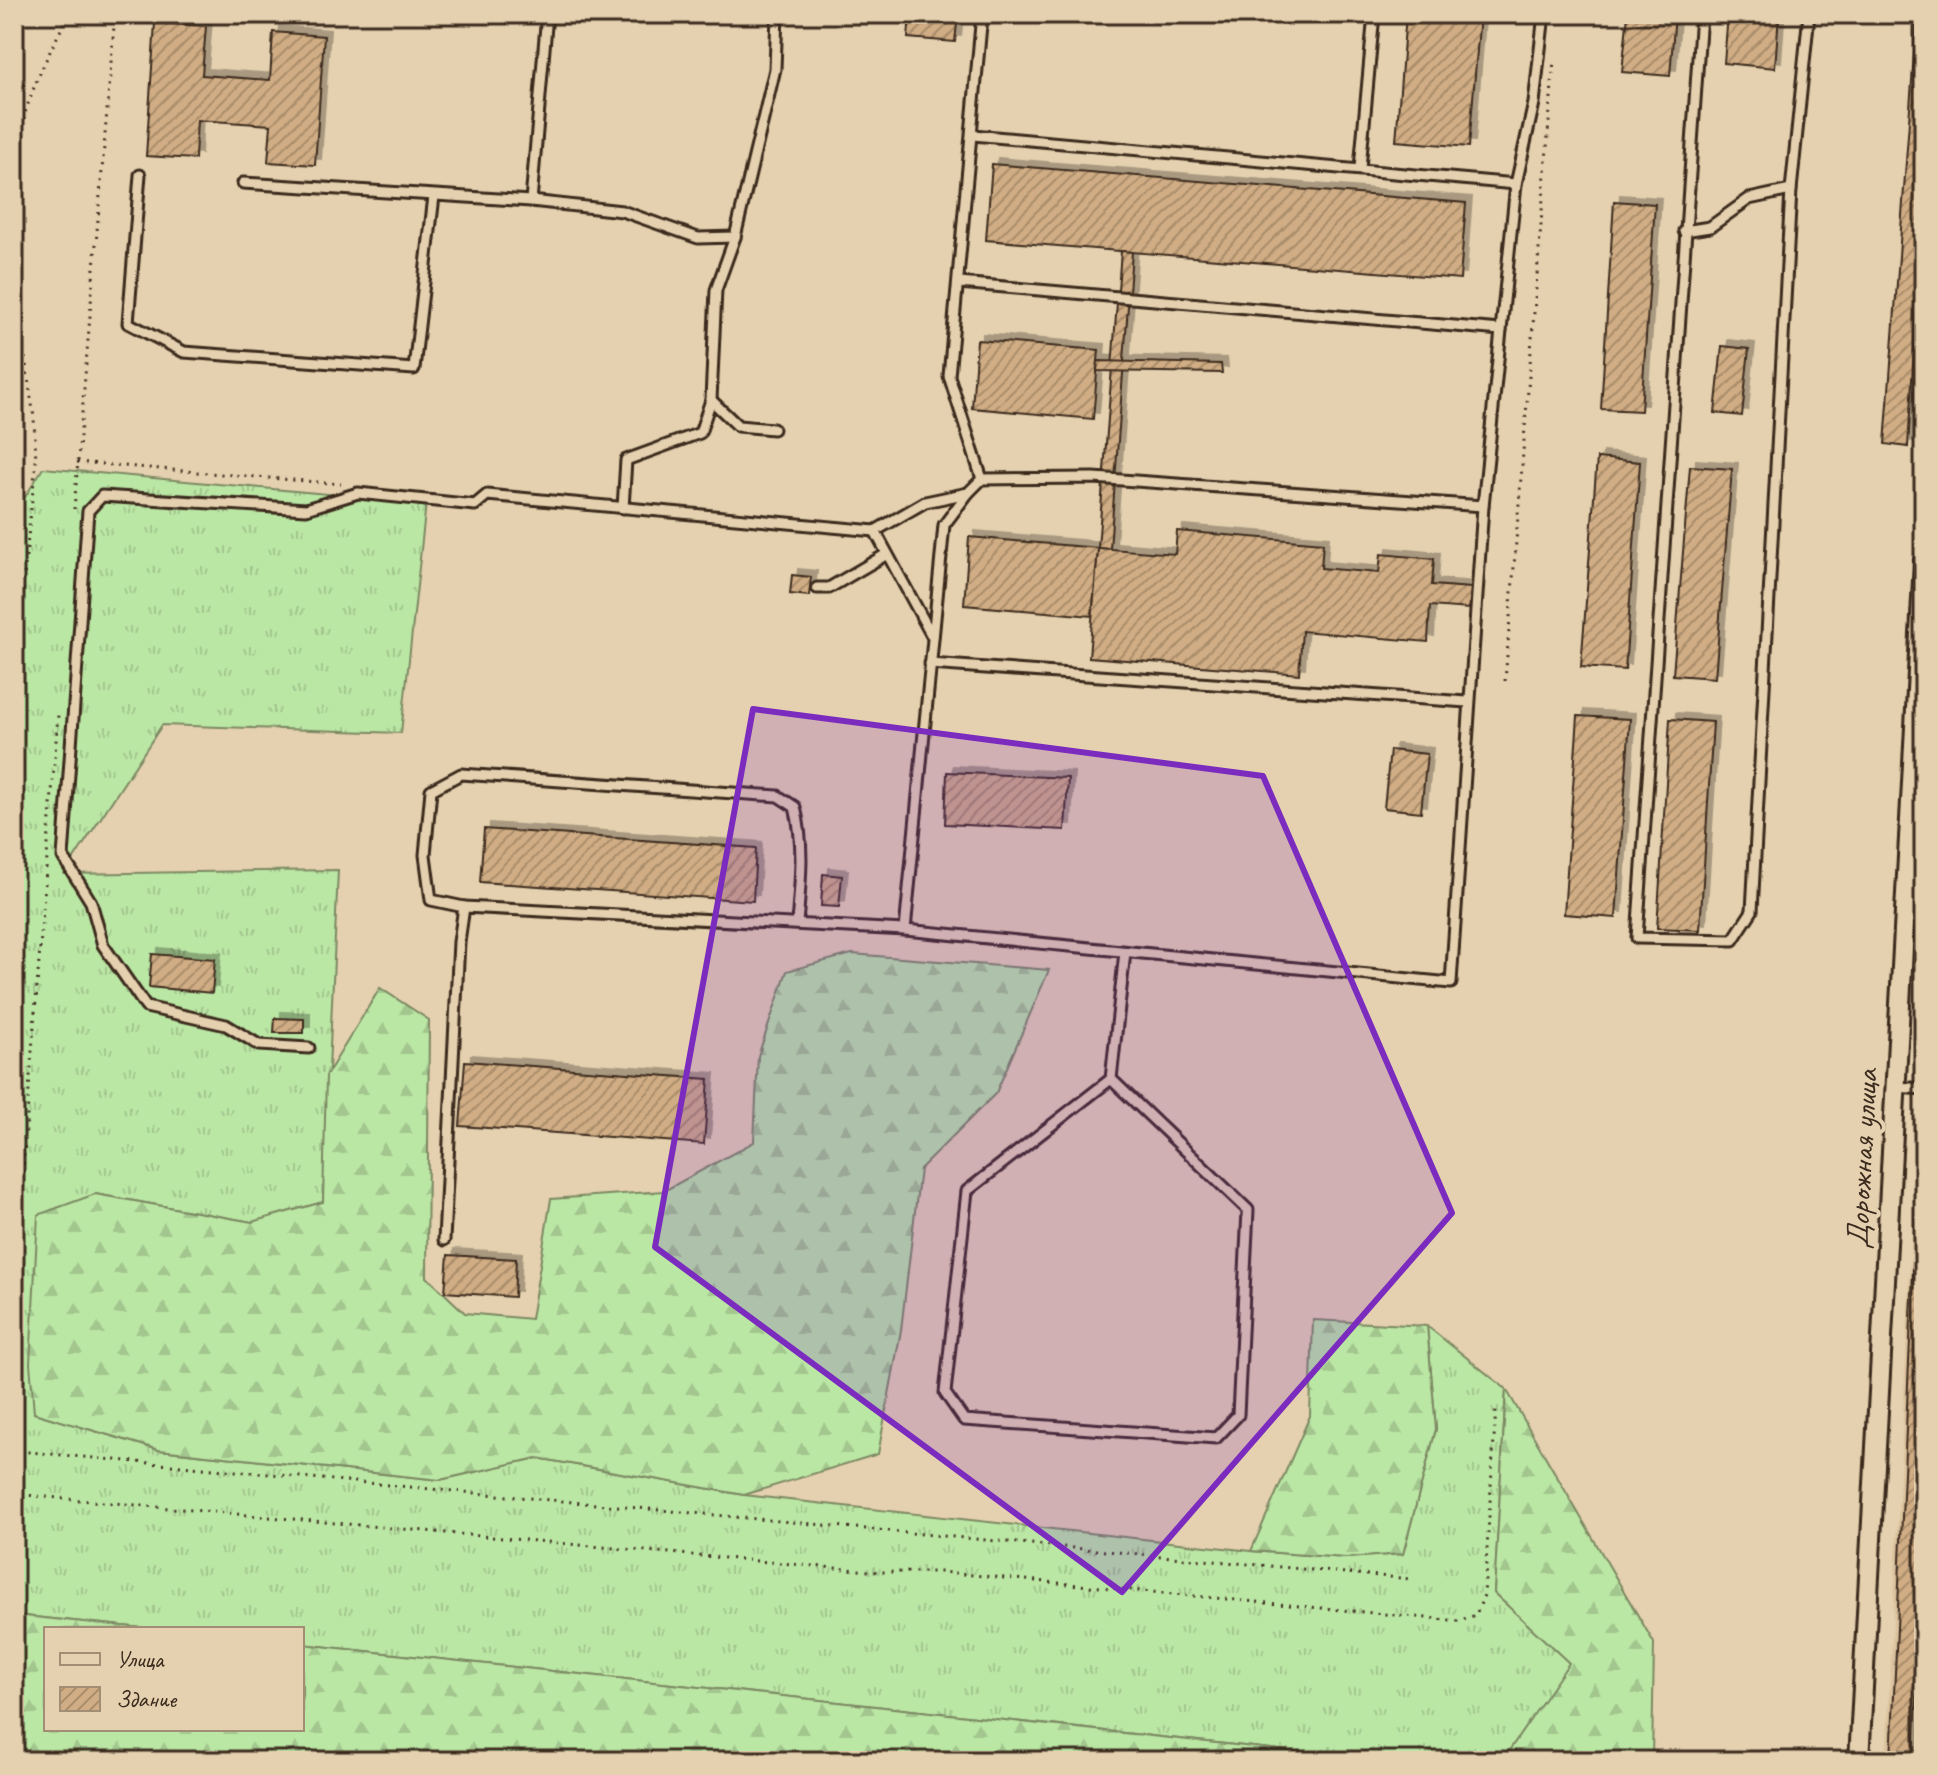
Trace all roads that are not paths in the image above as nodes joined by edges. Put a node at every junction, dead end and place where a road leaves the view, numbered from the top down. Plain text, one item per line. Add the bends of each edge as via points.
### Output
1 (193, 14) edge
2 (223, 14) edge
3 (547, 14) edge
4 (777, 14) edge
5 (982, 14) edge
6 (1374, 14) edge
7 (1544, 14) edge
8 (1701, 14) edge
9 (1809, 14) edge
10 (973, 135) junction
11 (1360, 168) junction
12 (140, 175) dead end
13 (243, 183) dead end
14 (1516, 184) junction
15 (1791, 190) junction
16 (434, 196) junction
17 (531, 201) junction
18 (1684, 231) junction
19 (735, 237) junction
20 (959, 283) junction
21 (1501, 330) junction
22 (711, 400) junction
23 (773, 429) dead end
24 (982, 479) junction
25 (968, 493) junction
26 (1483, 506) junction
27 (623, 508) junction
28 (875, 531) junction
29 (887, 554) junction
30 (1924, 561) edge
31 (817, 588) dead end
32 (932, 636) junction
33 (930, 664) junction
34 (1467, 702) junction
35 (1919, 728) edge
36 (1917, 797) edge
37 (464, 907) junction
38 (797, 924) junction
39 (905, 930) junction
40 (1125, 952) junction
41 (309, 1048) dead end
42 (1111, 1079) junction
43 (1896, 1087) junction
44 (1924, 1089) edge
45 (444, 1240) dead end
46 (1859, 1761) edge

1 - 2 lane
3 - 17 lane
4 - 19 lane via 775,69
5 - 10 lane
6 - 11 lane
7 - 14 lane via 1534,103
8 - 18 lane
9 - 15 lane
10 - 11 lane
10 - 20 lane
11 - 14 lane
12 - 16 lane via 128,323 184,352 414,369
13 - 16 lane
14 - 21 lane
15 - 18 lane via 1749,199 1710,227
15 - 18 lane via 1752,911 1733,940 1637,938
16 - 17 lane
17 - 19 lane via 622,211 698,238
19 - 22 lane via 716,290
20 - 21 lane
20 - 24 lane via 949,376
21 - 26 lane
22 - 23 lane via 738,426
22 - 27 lane via 700,433 626,460
24 - 25 lane
24 - 26 lane via 1094,478
25 - 28 lane via 925,502
25 - 32 lane via 944,525
26 - 34 lane
27 - 28 lane
27 - 41 lane via 487,495 475,505 358,493 306,509 102,496 88,511 63,857 91,902 103,945 146,1007 226,1025 259,1045
28 - 29 lane
29 - 31 lane via 829,588
29 - 32 lane
30 - 35 street, Дорожная улица
32 - 33 lane
33 - 34 lane
33 - 39 lane
34 - 40 lane via 1451,983
35 - 36 street, Дорожная улица
36 - 43 street, Дорожная улица
37 - 38 lane
37 - 38 lane via 431,900 425,855 431,790 461,774 778,796 795,807 800,825
37 - 45 lane
38 - 39 lane
39 - 40 lane
40 - 42 lane
42 - 42 lane via 967,1191 945,1393 964,1420 1216,1438 1238,1415 1248,1210
43 - 44 lane
43 - 46 street, Дорожная улица

